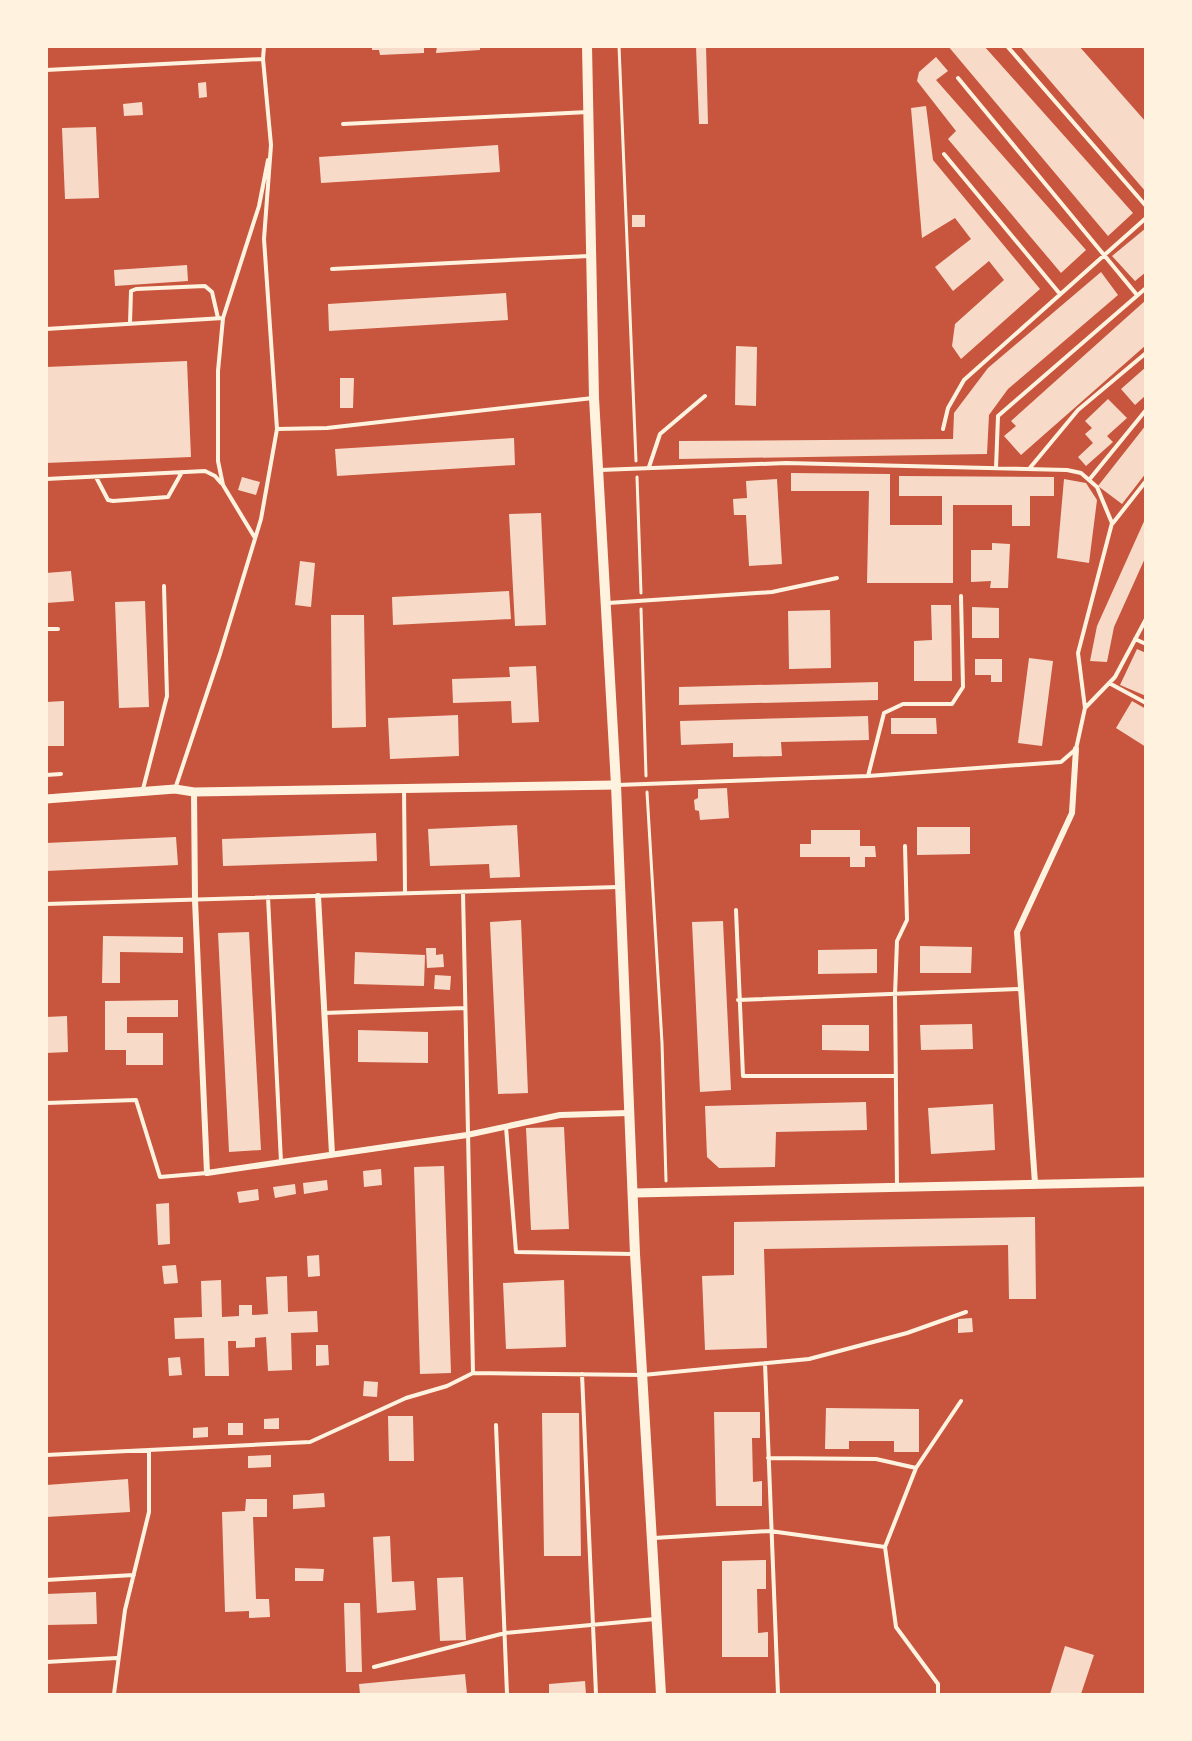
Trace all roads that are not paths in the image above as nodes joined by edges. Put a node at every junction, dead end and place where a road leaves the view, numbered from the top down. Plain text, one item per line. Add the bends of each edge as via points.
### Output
1 (264, 46) edge
2 (587, 46) edge
3 (1006, 46) edge
4 (263, 59) junction
5 (46, 70) edge
6 (958, 78) dead end
7 (588, 112) junction
8 (343, 124) dead end
9 (271, 145) junction
10 (944, 154) dead end
11 (1146, 206) edge
12 (1146, 218) edge
13 (590, 256) junction
14 (1103, 256) junction
15 (332, 269) dead end
16 (1146, 288) edge
17 (1060, 294) junction
18 (1137, 295) junction
19 (220, 318) junction
20 (130, 323) junction
21 (46, 329) edge
22 (1146, 353) edge
23 (705, 396) dead end
24 (594, 398) junction
25 (1146, 410) edge
26 (277, 429) junction
27 (943, 429) dead end
28 (649, 467) junction
29 (996, 468) junction
30 (1029, 469) junction
31 (598, 470) junction
32 (182, 472) junction
33 (96, 477) junction
34 (46, 479) edge
35 (1089, 480) junction
36 (1146, 481) edge
37 (223, 485) junction
38 (1112, 523) junction
39 (255, 539) junction
40 (837, 578) dead end
41 (164, 586) dead end
42 (961, 596) dead end
43 (606, 603) junction
44 (1146, 620) edge
45 (46, 629) edge
46 (58, 629) dead end
47 (1135, 639) junction
48 (1146, 644) edge
49 (1109, 683) junction
50 (1146, 703) edge
51 (1085, 708) junction
52 (1076, 749) junction
53 (61, 774) dead end
54 (46, 775) edge
55 (868, 776) junction
56 (616, 785) junction
57 (404, 788) junction
58 (175, 789) junction
59 (194, 792) junction
60 (142, 794) junction
61 (46, 799) edge
62 (905, 846) dead end
63 (619, 887) junction
64 (405, 892) junction
65 (463, 892) junction
66 (318, 896) junction
67 (268, 897) junction
68 (195, 900) junction
69 (46, 904) edge
70 (736, 910) dead end
71 (1021, 989) junction
72 (895, 995) junction
73 (738, 1000) junction
74 (464, 1008) junction
75 (323, 1013) junction
76 (896, 1076) junction
77 (46, 1103) edge
78 (628, 1113) junction
79 (506, 1127) junction
80 (467, 1135) junction
81 (332, 1154) junction
82 (281, 1162) junction
83 (207, 1173) junction
84 (1146, 1182) edge
85 (1035, 1183) junction
86 (897, 1187) junction
87 (634, 1193) junction
88 (635, 1254) junction
89 (966, 1312) dead end
90 (765, 1363) junction
91 (473, 1373) junction
92 (582, 1374) junction
93 (643, 1375) junction
94 (961, 1401) dead end
95 (496, 1425) dead end
96 (148, 1450) junction
97 (46, 1455) edge
98 (768, 1458) junction
99 (916, 1468) junction
100 (770, 1531) junction
101 (653, 1538) junction
102 (885, 1547) junction
103 (134, 1575) junction
104 (46, 1580) edge
105 (656, 1618) junction
106 (592, 1624) junction
107 (505, 1633) junction
108 (117, 1658) junction
109 (46, 1662) edge
110 (374, 1667) dead end
111 (114, 1695) edge
112 (507, 1695) edge
113 (596, 1695) edge
114 (660, 1695) edge
115 (778, 1695) edge
116 (938, 1695) edge

1 - 4 lane
2 - 7 main road
3 - 11 lane
4 - 5 lane
4 - 9 lane
6 - 14 lane
7 - 8 lane
7 - 13 main road
9 - 19 lane via 259,206
9 - 26 lane via 264,239
10 - 17 lane
12 - 14 lane
13 - 15 lane
13 - 24 main road
14 - 17 lane
14 - 18 lane
16 - 18 lane
17 - 27 lane via 964,380 948,408
18 - 29 lane via 998,416
19 - 20 lane
19 - 20 lane via 212,292 205,286 136,289 131,291
19 - 37 lane via 218,461
20 - 21 lane
22 - 30 lane via 1078,410
23 - 28 lane via 660,434
24 - 26 lane via 327,428
24 - 31 main road
25 - 35 lane
26 - 39 lane
28 - 29 lane via 786,463
28 - 31 lane
29 - 30 lane
30 - 35 lane via 1067,470 1081,473
31 - 43 main road
32 - 33 lane
32 - 33 lane via 168,497 113,501 108,500
32 - 37 lane via 205,471
33 - 34 lane
35 - 38 lane via 1097,487
36 - 38 lane
37 - 39 lane
38 - 51 lane via 1078,653
39 - 58 lane
40 - 43 lane via 772,592
41 - 60 lane via 167,696
42 - 55 lane via 963,687 952,704 903,704 884,713
43 - 56 main road
44 - 47 lane
45 - 46 lane
47 - 48 lane
47 - 49 lane
49 - 50 lane
49 - 51 lane
51 - 52 lane
52 - 55 lane via 1061,762
52 - 71 street via 1071,813 1017,932
53 - 54 lane
55 - 56 lane
56 - 57 street
56 - 63 main road
57 - 59 street
57 - 64 lane
58 - 59 street
58 - 60 street
59 - 68 street
60 - 61 street
62 - 72 lane via 907,920 897,941
63 - 65 lane
63 - 78 main road
64 - 65 lane
64 - 66 lane
65 - 74 lane
66 - 67 lane
66 - 75 street
67 - 68 lane
67 - 82 lane
68 - 69 lane
68 - 83 street
70 - 73 lane
71 - 72 lane
71 - 85 street
72 - 73 lane
72 - 76 lane
73 - 76 lane via 743,1076
74 - 75 lane
74 - 80 lane
75 - 81 street
76 - 86 lane
77 - 83 lane via 136,1100 160,1177
78 - 79 street via 560,1115
78 - 87 main road
79 - 80 street
79 - 88 lane via 516,1252
80 - 81 street
80 - 91 lane
81 - 82 street
82 - 83 street
84 - 85 street
85 - 86 street
86 - 87 street
87 - 88 main road
88 - 93 main road
89 - 90 lane via 907,1333 809,1359
90 - 93 lane
90 - 98 lane
91 - 92 lane
91 - 96 lane via 447,1386 405,1398 310,1442
92 - 93 lane
92 - 106 lane
93 - 101 main road
94 - 99 lane
95 - 107 lane
96 - 97 lane
96 - 103 lane via 149,1512
98 - 99 lane via 876,1459
98 - 100 lane
99 - 102 lane
100 - 101 lane
100 - 102 lane
100 - 115 lane
101 - 105 main road
102 - 116 lane via 896,1627 938,1684
103 - 104 lane
103 - 108 lane
105 - 106 lane
105 - 114 main road
106 - 107 lane
106 - 113 lane
107 - 110 lane
107 - 112 lane
108 - 109 lane
108 - 111 lane

